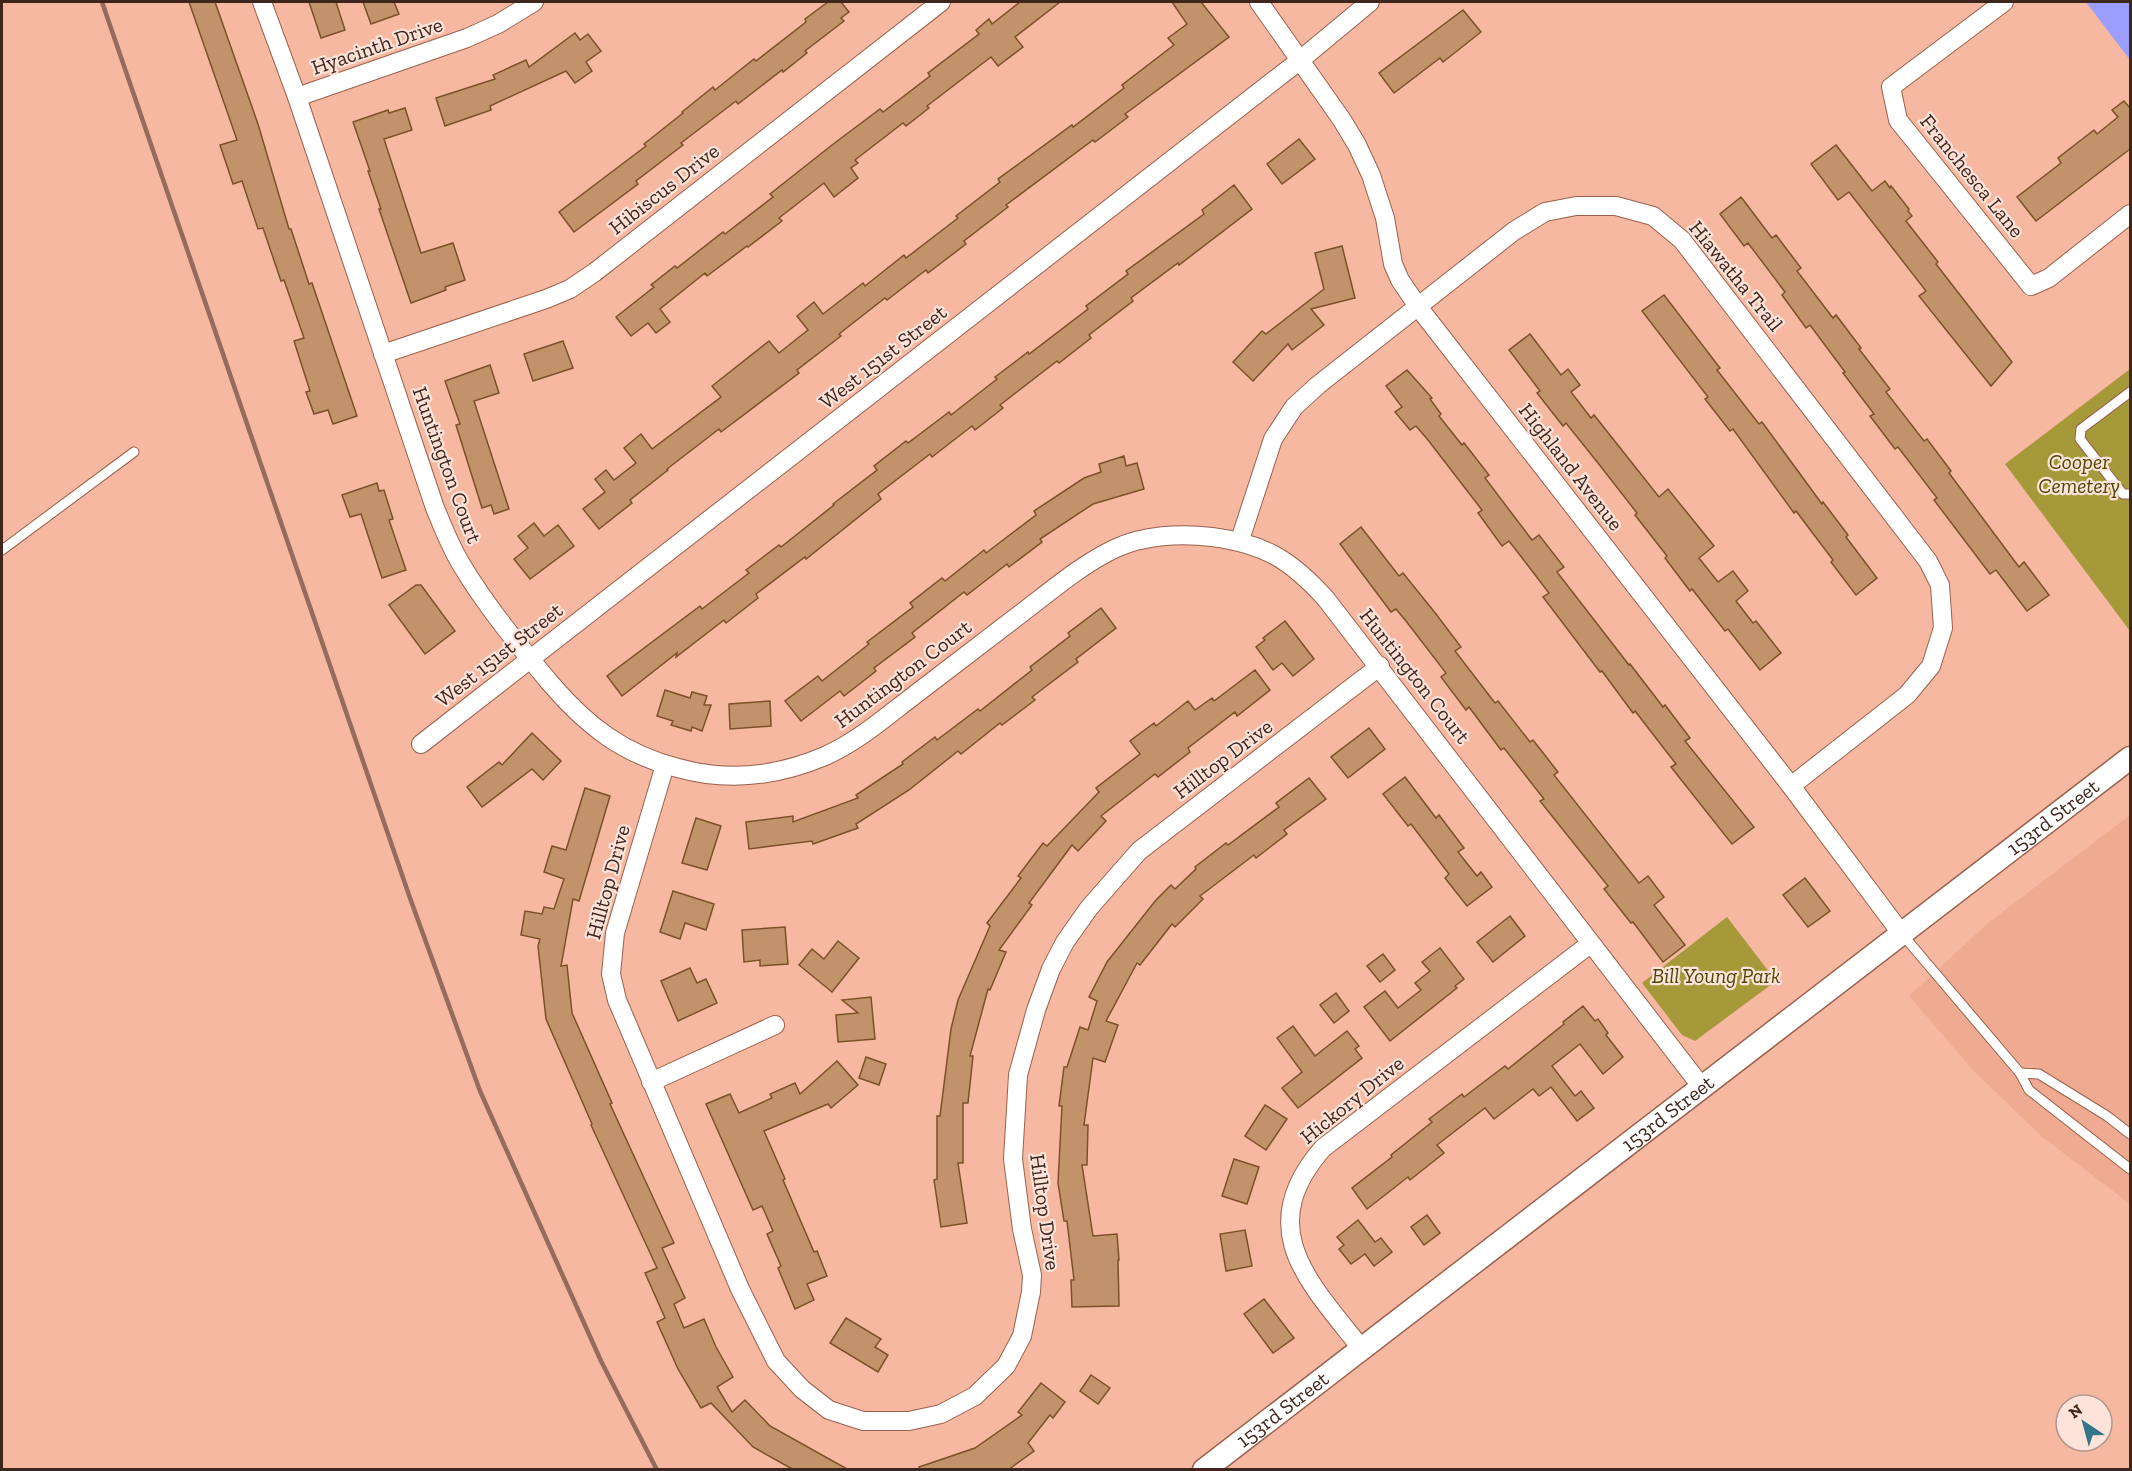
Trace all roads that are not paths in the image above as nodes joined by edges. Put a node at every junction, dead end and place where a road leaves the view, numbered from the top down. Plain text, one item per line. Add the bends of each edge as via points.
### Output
1 (262, 2) edge
2 (534, 2) edge
3 (940, 2) edge
4 (1259, 2) edge
5 (1370, 2) edge
6 (2004, 2) edge
7 (1299, 61) junction
8 (297, 97) junction
9 (2130, 214) edge
10 (1419, 308) junction
11 (383, 354) junction
12 (2130, 392) edge
13 (135, 452) dead end
14 (2130, 494) edge
15 (1240, 540) junction
16 (2, 550) edge
17 (530, 659) junction
18 (1380, 666) junction
19 (421, 744) dead end
20 (2130, 758) edge
21 (665, 765) junction
22 (1791, 786) junction
23 (1901, 933) junction
24 (1590, 944) junction
25 (775, 1025) dead end
26 (2020, 1073) junction
27 (651, 1082) junction
28 (1701, 1086) junction
29 (2130, 1134) edge
30 (2130, 1169) edge
31 (1361, 1348) junction
32 (1204, 1470) edge

1 - 8 street, Huntington Court
2 - 8 street, Hyacinth Drive via 466,38
3 - 11 street, Hibiscus Drive via 570,289
4 - 7 street, Highland Avenue
5 - 7 street, West 151st Street
6 - 9 street, Franchesca Lane via 1891,87 1898,120 2031,286 2049,278
7 - 10 street, Highland Avenue via 1362,155 1384,218 1393,264
7 - 17 street, West 151st Street
8 - 11 street, Huntington Court
10 - 15 street, Hiawatha Trail via 1293,407 1273,440
10 - 22 street, Highland Avenue
10 - 22 street, Hiawatha Trail via 1514,231 1545,212 1576,206 1616,206 1653,216 1682,240 1928,561 1940,585 1943,628 1931,666 1907,695
11 - 17 street, Huntington Court via 447,538 476,587
12 - 14 lane via 2081,429 2080,439 2123,494
13 - 16 lane
15 - 18 street, Huntington Court via 1272,553 1313,584
15 - 21 street, Huntington Court via 1189,534 1156,537 1116,548 1069,576 855,741 803,765 765,775 727,776
17 - 19 street, West 151st Street
17 - 21 street, Huntington Court via 588,723 621,746
18 - 24 street, Huntington Court
18 - 27 street, Hilltop Drive via 1140,851 1089,908 1065,942 1036,1010 1018,1075 1015,1103 1013,1159 1030,1262 1031,1292 1022,1336 1006,1366 975,1396 941,1414 909,1421 863,1420 829,1410 802,1389 776,1361 740,1289
20 - 23 street, 153rd Street
21 - 27 street, Hilltop Drive via 615,933 611,964 617,1000
22 - 23 street, Highland Avenue
23 - 26 lane
23 - 28 street, 153rd Street
24 - 28 street, Huntington Court
24 - 31 street, Hickory Drive via 1323,1148 1299,1180 1290,1217 1295,1252 1315,1290
25 - 27 street
26 - 29 lane via 2039,1074
26 - 30 lane via 2029,1090
28 - 31 street, 153rd Street
31 - 32 street, 153rd Street

